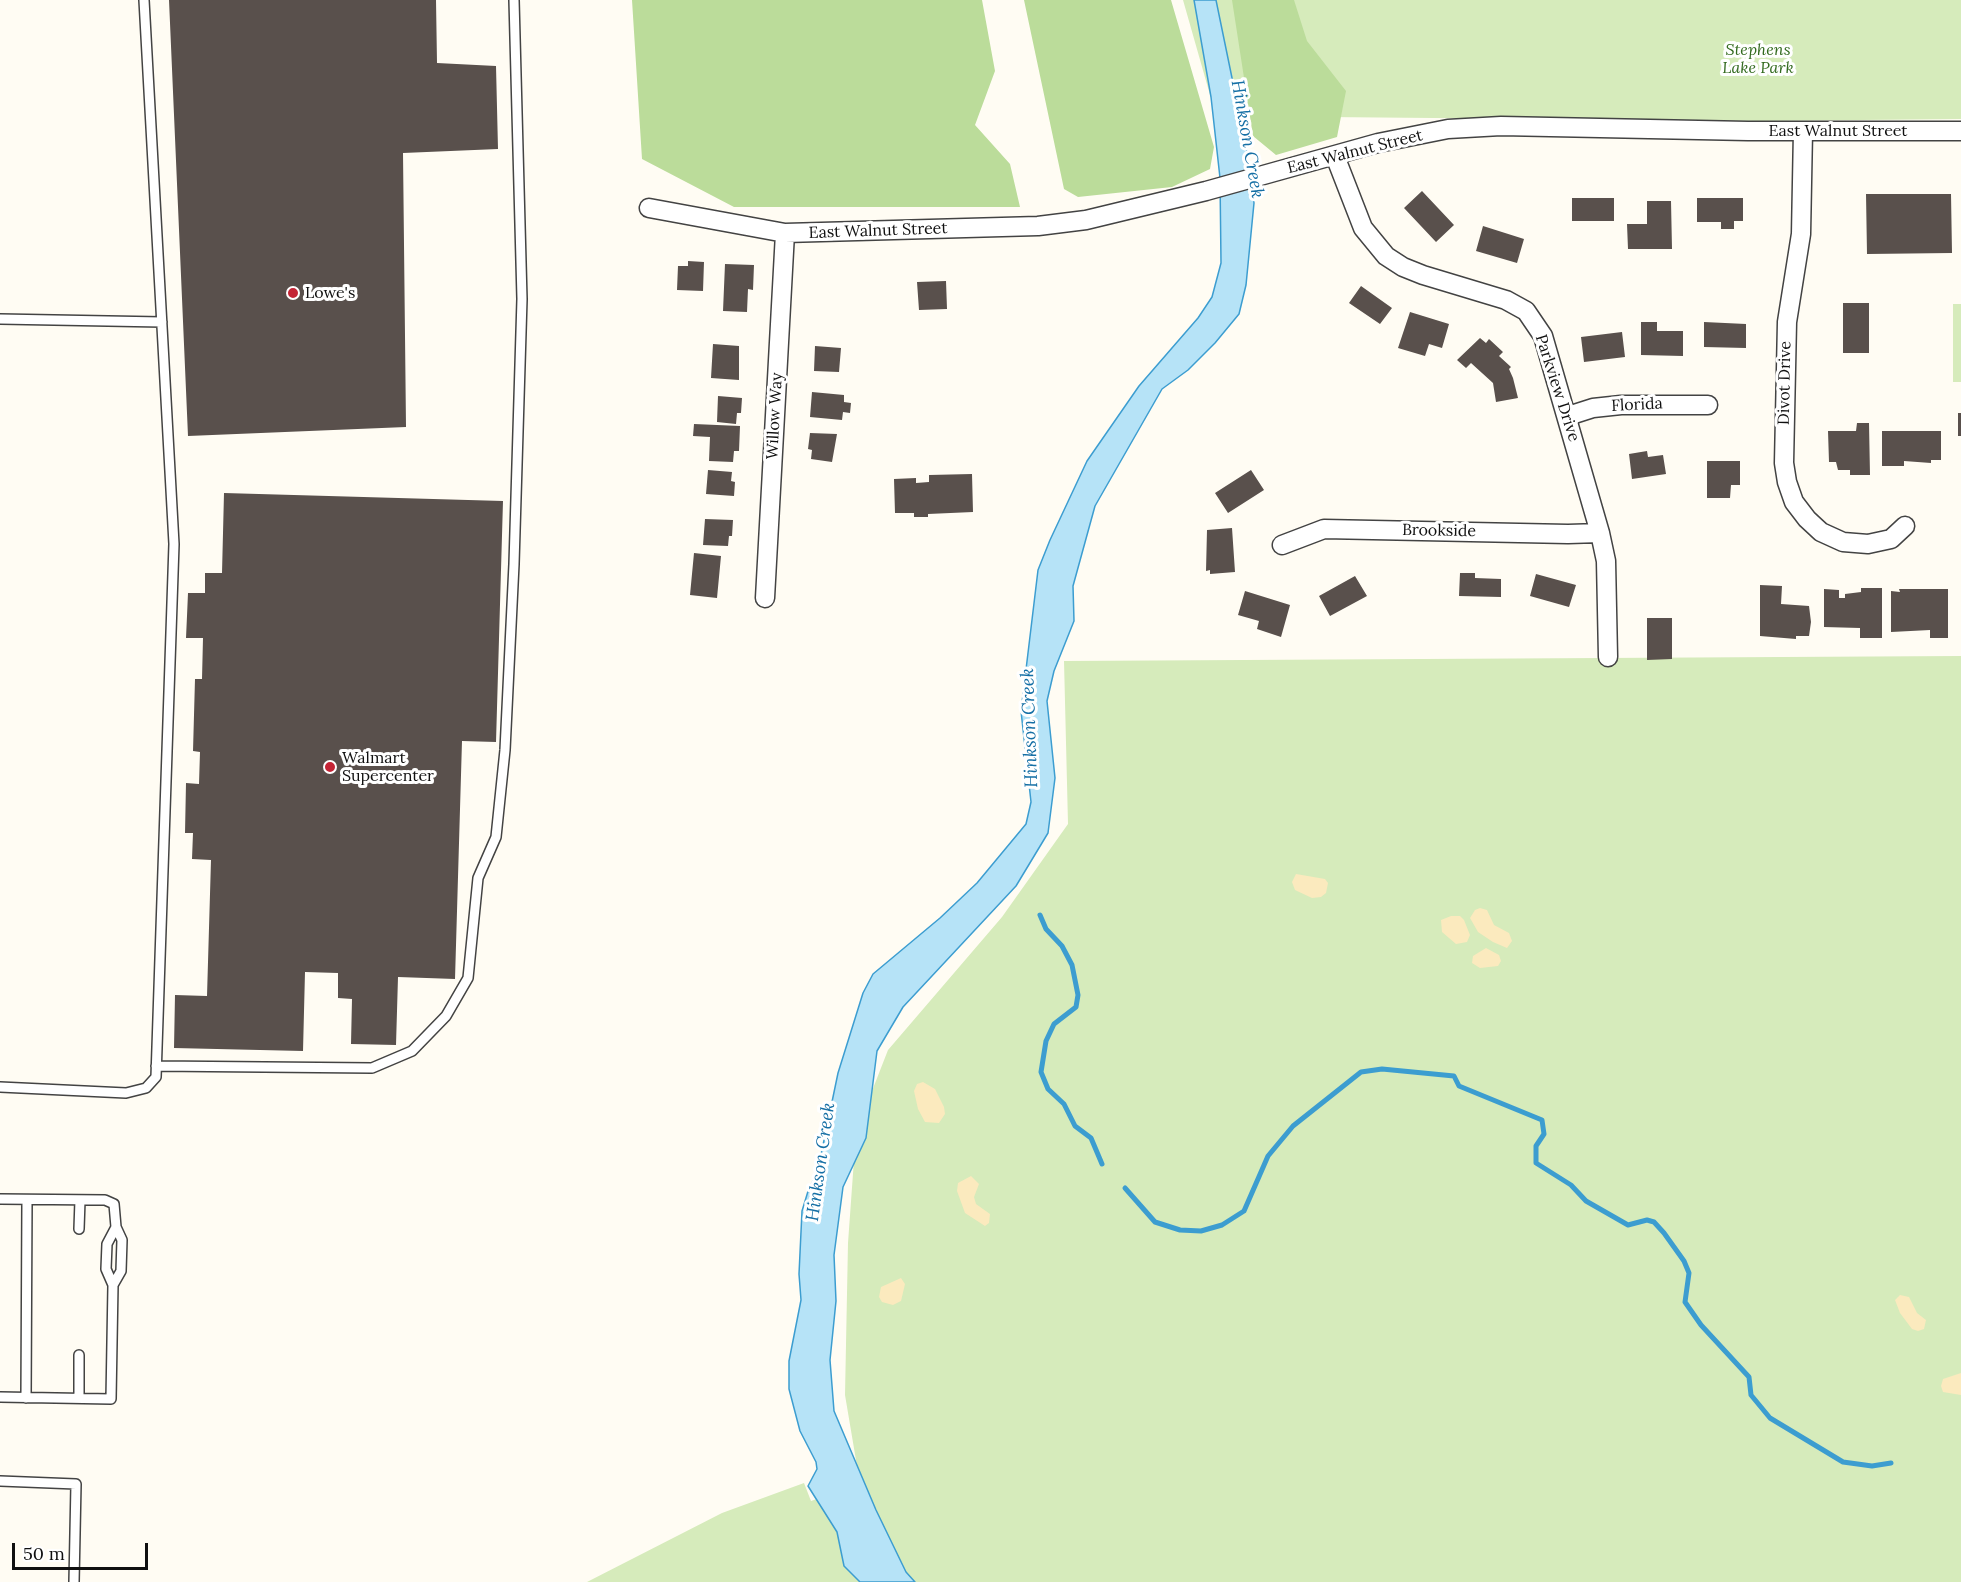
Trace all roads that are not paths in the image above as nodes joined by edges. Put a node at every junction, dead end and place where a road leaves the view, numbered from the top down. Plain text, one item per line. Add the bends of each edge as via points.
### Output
1 (144, 0) edge
2 (514, 0) edge
3 (1961, 130) edge
4 (1803, 132) junction
5 (1335, 156) junction
6 (649, 208) dead end
7 (785, 233) junction
8 (0, 319) edge
9 (162, 322) junction
10 (1708, 405) dead end
11 (1568, 416) junction
12 (1905, 526) dead end
13 (1600, 533) junction
14 (1282, 545) dead end
15 (765, 598) dead end
16 (1608, 657) dead end
17 (156, 1066) junction
18 (0, 1087) edge
19 (0, 1199) edge
20 (27, 1200) junction
21 (80, 1200) junction
22 (116, 1227) junction
23 (79, 1229) dead end
24 (113, 1285) junction
25 (79, 1355) dead end
26 (0, 1397) edge
27 (26, 1398) junction
28 (79, 1398) junction
29 (0, 1481) edge
30 (74, 1582) edge

1 - 9 lane
2 - 17 lane via 522,299 505,750 496,837 478,878 468,978 446,1016 412,1051 372,1068
3 - 4 street, East Walnut Street
4 - 5 street, East Walnut Street via 1501,126 1448,129
4 - 12 street, Divot Drive via 1801,234 1787,322 1787,482 1794,502 1807,519 1821,532 1843,542 1868,544 1891,539
5 - 7 street, East Walnut Street via 1086,220 1038,226
5 - 11 street, Parkview Drive via 1363,228 1386,256 1403,267 1506,300 1526,311 1543,336
6 - 7 street, East Walnut Street
7 - 15 street, Willow Way
8 - 9 lane
9 - 17 lane via 174,544
10 - 11 street, Florida via 1621,405
11 - 13 street, Parkview Drive
13 - 14 street, Brookside via 1324,529
13 - 16 street, Parkview Drive via 1606,561
17 - 18 lane via 152,1084 126,1093
19 - 20 lane
20 - 21 lane
20 - 27 lane
21 - 22 lane via 114,1204
21 - 23 lane
22 - 24 lane via 122,1240 121,1271
22 - 24 lane via 107,1244 106,1269
24 - 28 lane via 111,1399
25 - 28 lane
26 - 27 lane
27 - 28 lane
29 - 30 lane via 76,1484

